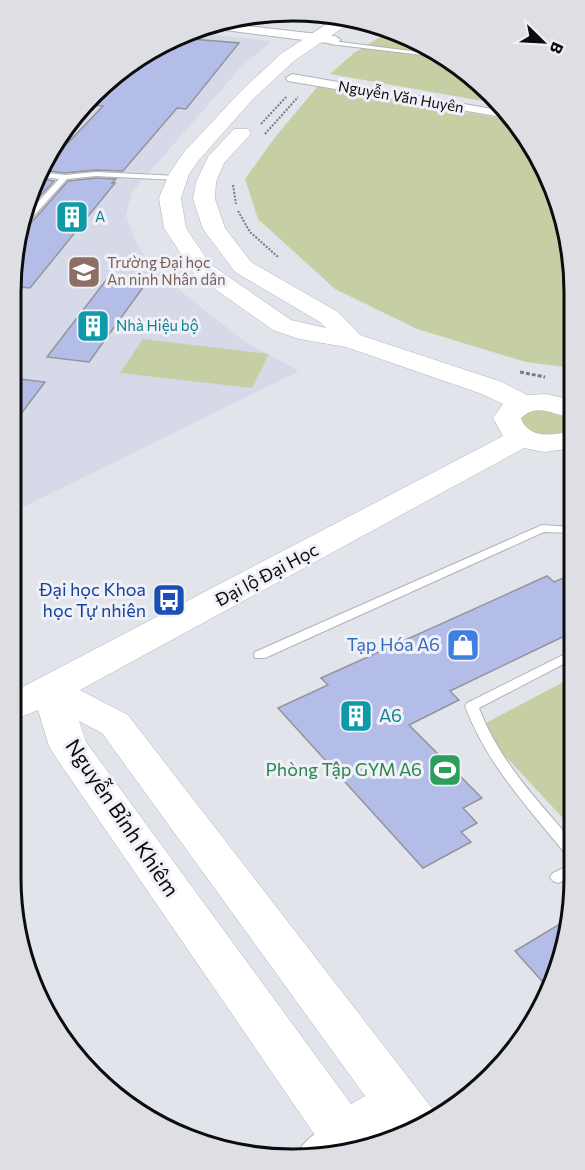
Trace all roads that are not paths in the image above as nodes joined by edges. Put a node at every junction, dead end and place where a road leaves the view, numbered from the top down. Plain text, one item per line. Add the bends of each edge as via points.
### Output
1 (256, 23) edge
2 (237, 27) edge
3 (338, 33) edge
4 (418, 52) edge
5 (303, 80) junction
6 (498, 114) edge
7 (48, 175) edge
8 (65, 177) junction
9 (177, 178) junction
10 (33, 211) edge
11 (351, 340) junction
12 (525, 404) junction
13 (564, 407) edge
14 (521, 437) junction
15 (564, 441) edge
16 (564, 529) edge
17 (260, 655) dead end
18 (564, 659) edge
19 (50, 690) junction
20 (21, 703) edge
21 (564, 842) edge
22 (564, 874) edge
23 (558, 877) dead end
24 (408, 1115) edge
25 (348, 1143) edge
26 (336, 1146) edge

1 - 3 street
2 - 3 street
3 - 4 lane
3 - 5 street
3 - 9 street via 288,57 191,156
5 - 6 street, Nguyễn Văn Huyên
5 - 11 street via 215,161 204,199 214,229 243,267 329,317
7 - 8 lane
8 - 9 lane via 96,174
8 - 10 lane
9 - 11 street via 170,198 175,228 202,269 282,325
11 - 12 street via 492,388
12 - 13 street via 548,402
12 - 14 street via 507,418 508,425
14 - 15 street via 544,443
14 - 19 street, Đại lộ Đại Học
16 - 17 lane via 542,528
18 - 21 lane via 472,706 476,720 507,771
19 - 20 street, Đại lộ Đại Học
19 - 24 street, Nguyễn Bỉnh Khiêm via 115,724
19 - 26 street, Nguyễn Bỉnh Khiêm via 68,746
22 - 23 lane
24 - 25 street

